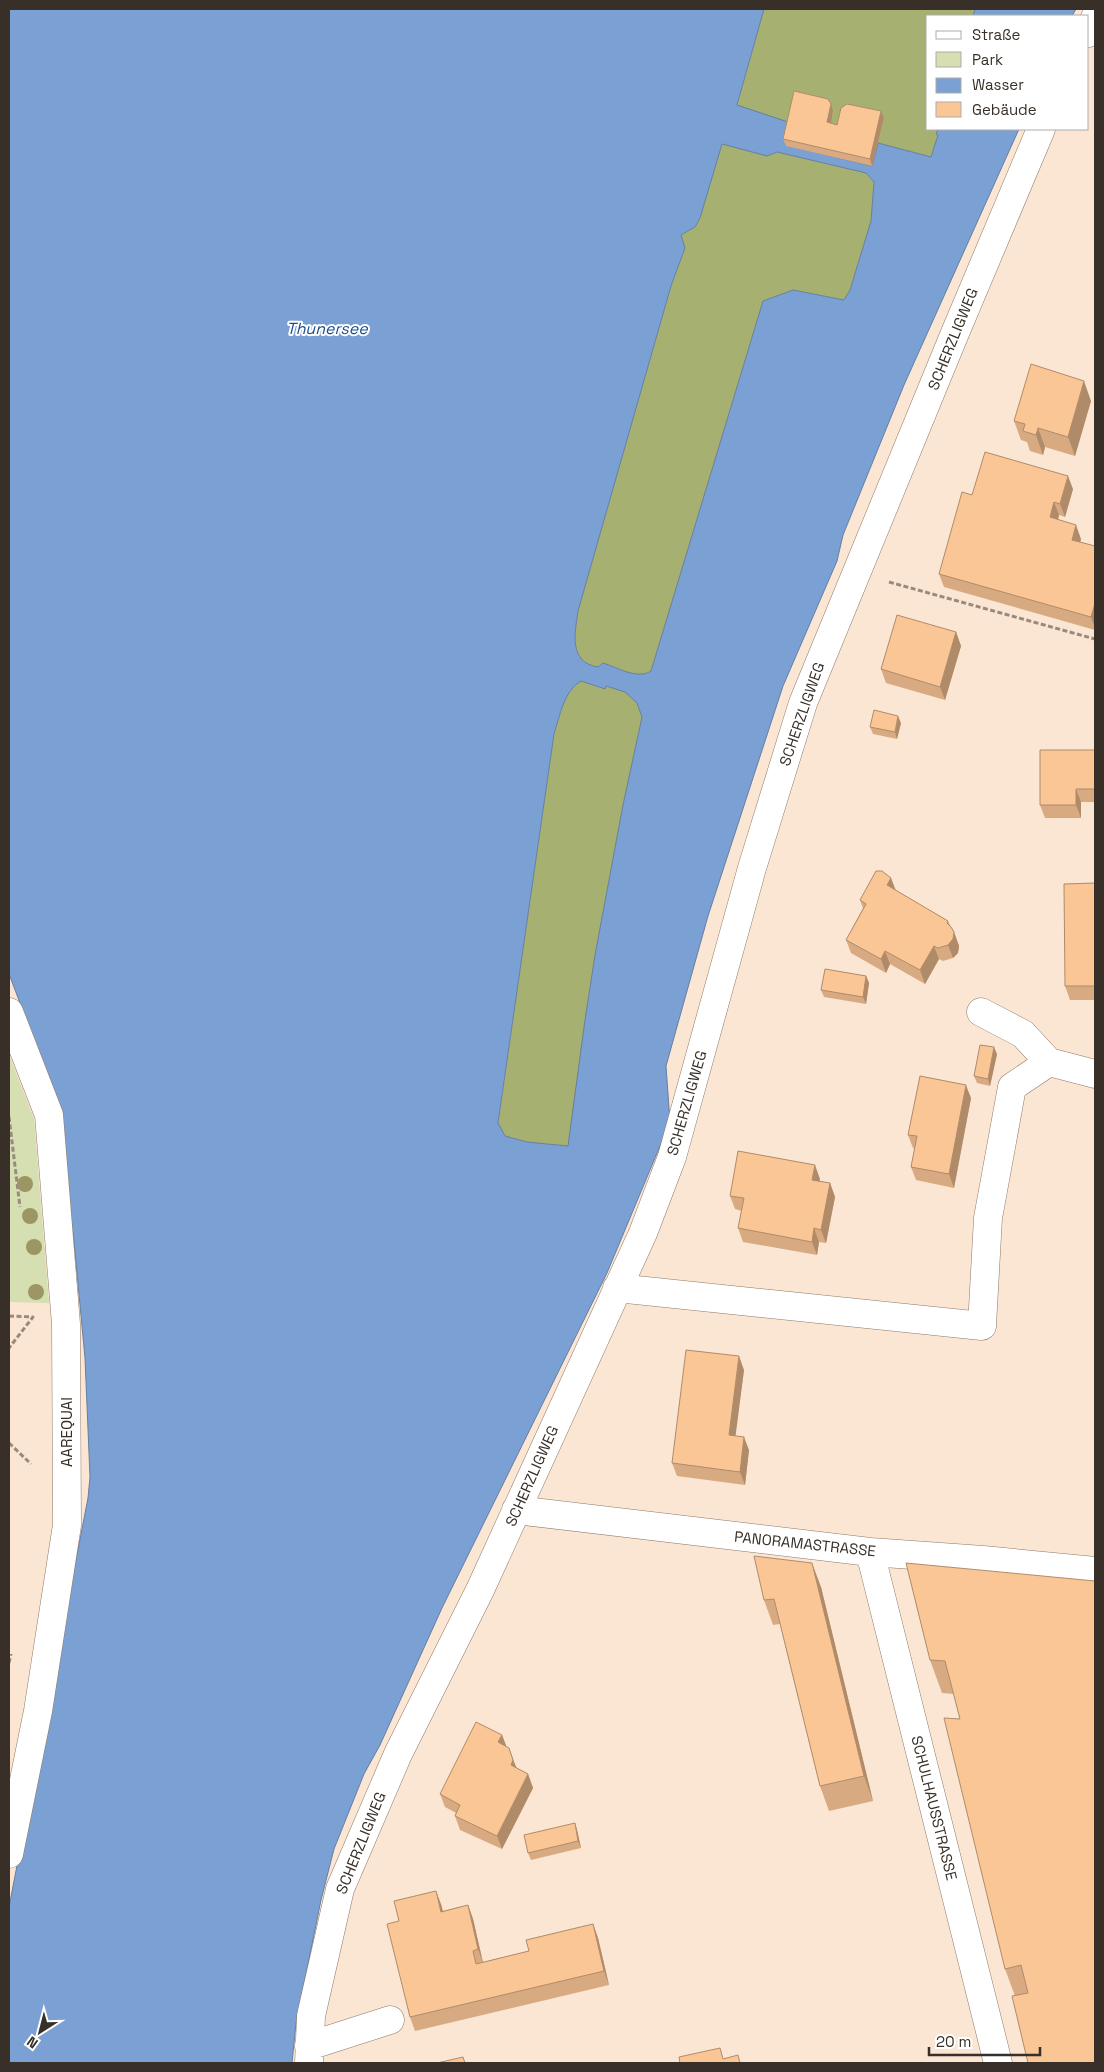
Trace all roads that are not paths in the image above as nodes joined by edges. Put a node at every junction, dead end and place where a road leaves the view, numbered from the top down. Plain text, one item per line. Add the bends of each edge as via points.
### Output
1 (1095, 18) edge
2 (1089, 31) edge
3 (1041, 130) edge
4 (9, 1012) edge
5 (981, 1012) dead end
6 (1049, 1062) junction
7 (1095, 1074) edge
8 (617, 1288) junction
9 (516, 1510) junction
10 (870, 1552) junction
11 (1095, 1571) edge
12 (9, 1854) edge
13 (390, 2020) dead end
14 (309, 2054) edge
15 (998, 2063) edge

1 - 2 street
3 - 8 street, SCHERZLIGWEG via 803,703 752,868 672,1157 643,1233
4 - 12 street, AAREQUAI via 49,1115 66,1324 67,1516 38,1711
5 - 6 street via 1023,1034
6 - 7 street
6 - 8 street via 1012,1087 988,1218 982,1326
8 - 9 street, SCHERZLIGWEG
9 - 10 street, PANORAMASTRASSE
9 - 14 street, SCHERZLIGWEG via 398,1754 340,1889 311,2016
10 - 11 street, PANORAMASTRASSE
10 - 15 street, SCHULHAUSSTRASSE
13 - 14 street

